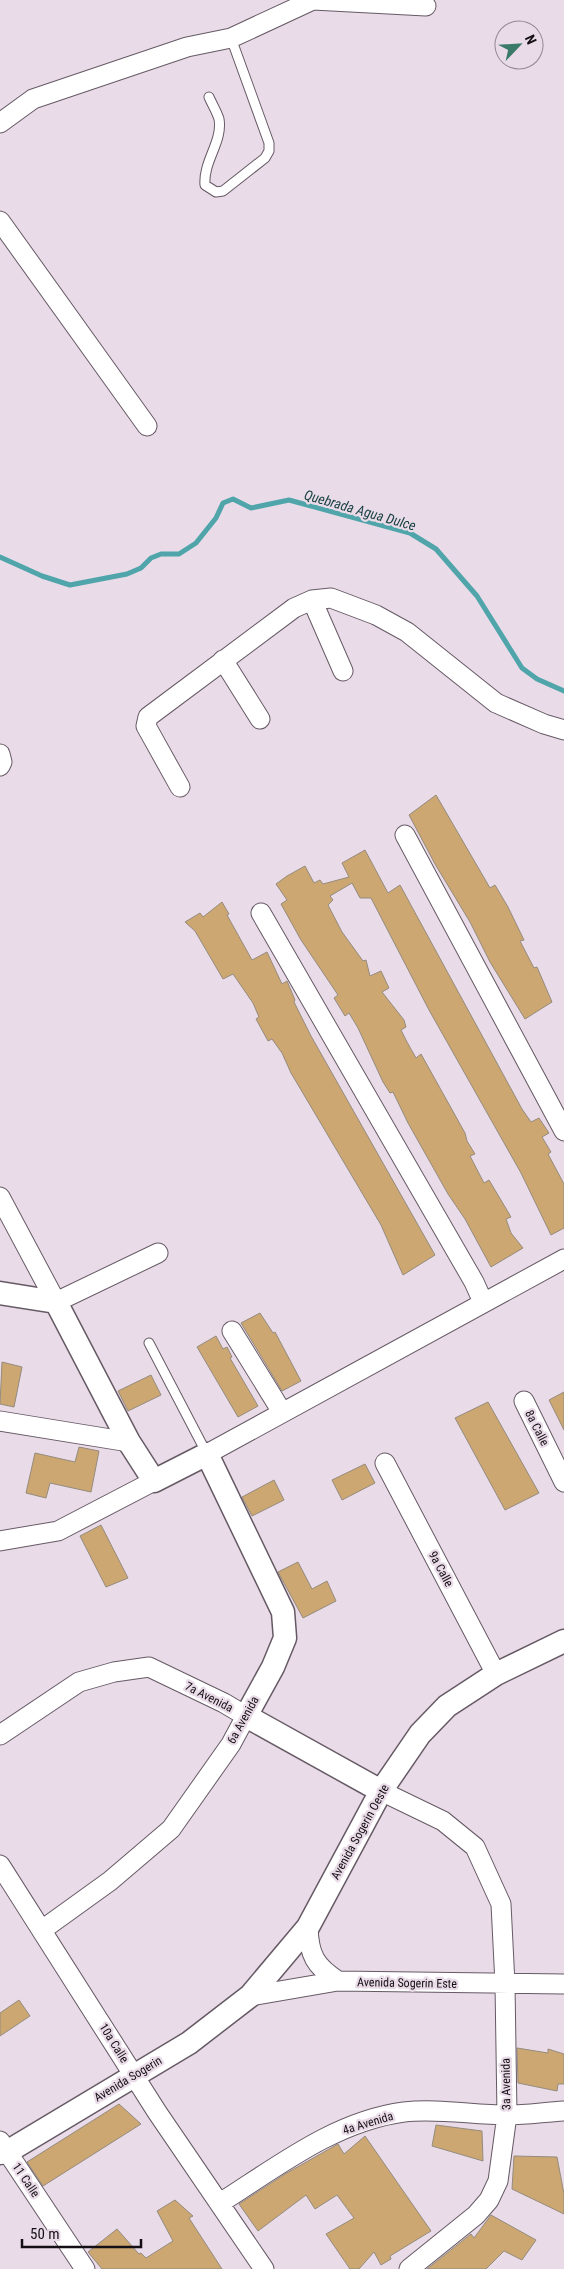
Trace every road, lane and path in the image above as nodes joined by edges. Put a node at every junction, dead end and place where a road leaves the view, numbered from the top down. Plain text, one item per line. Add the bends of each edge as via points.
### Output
1 (426, 6) dead end
2 (231, 38) junction
3 (209, 97) dead end
4 (0, 124) edge
5 (0, 222) edge
6 (147, 426) dead end
7 (312, 600) junction
8 (223, 660) junction
9 (343, 671) dead end
10 (260, 719) dead end
11 (564, 730) edge
12 (0, 754) edge
13 (0, 766) edge
14 (180, 786) dead end
15 (405, 835) dead end
16 (260, 913) dead end
17 (564, 1132) edge
18 (0, 1197) edge
19 (158, 1253) dead end
20 (564, 1259) edge
21 (0, 1293) edge
22 (56, 1302) junction
23 (483, 1302) junction
24 (232, 1331) dead end
25 (149, 1343) dead end
26 (524, 1402) dead end
27 (282, 1412) junction
28 (0, 1421) edge
29 (129, 1442) junction
30 (207, 1454) junction
31 (385, 1464) dead end
32 (154, 1481) junction
33 (564, 1482) edge
34 (0, 1541) edge
35 (564, 1641) edge
36 (496, 1674) junction
37 (246, 1716) junction
38 (0, 1735) edge
39 (381, 1791) junction
40 (482, 1864) joint
41 (0, 1865) edge
42 (308, 1927) junction
43 (42, 1930) junction
44 (338, 1981) junction
45 (505, 1984) junction
46 (564, 1984) edge
47 (250, 1996) junction
48 (134, 2075) junction
49 (564, 2111) edge
50 (507, 2115) junction
51 (2, 2149) edge
52 (220, 2202) junction
53 (86, 2269) edge
54 (264, 2269) edge
55 (409, 2269) edge

1 - 2 street via 313,0
2 - 3 lane via 269,143 269,151 265,158 223,192 216,192 205,185 206,166 215,148 219,128 219,119
2 - 4 street via 187,47 33,99
5 - 6 street
7 - 8 street via 294,608
7 - 9 street
7 - 11 street via 332,598 376,615 407,632 496,703
8 - 10 street
8 - 14 street via 148,717 146,726
12 - 13 street
15 - 17 street
16 - 23 street
18 - 22 street
19 - 22 street
20 - 23 street
21 - 22 street
22 - 29 street
23 - 27 street
24 - 27 street
25 - 30 lane
26 - 33 street, 8a Calle
27 - 30 street
28 - 29 street
29 - 32 street
30 - 32 street
30 - 37 street, 6a Avenida via 284,1612 285,1638
31 - 36 street, 9a Calle
32 - 34 street via 58,1531
35 - 36 street, Avenida Sogerin Oeste
36 - 39 street, Avenida Sogerin Oeste via 447,1706 420,1734
37 - 38 street, 7a Avenida via 149,1667 79,1682
37 - 39 street, 7a Avenida
37 - 43 street, 6a Avenida via 231,1744 171,1830 110,1881
39 - 40 street, 7a Avenida via 443,1821 475,1848
39 - 42 street, Avenida Sogerin Oeste
40 - 45 street, 3a Avenida via 501,1904
41 - 43 street, 10a Calle
42 - 44 street via 309,1945 315,1960 324,1972
42 - 47 street, Avenida Sogerin Oeste
43 - 48 street, 10a Calle
44 - 45 street, Avenida Sogerin Este
44 - 47 street, Avenida Sogerin Este
45 - 46 street, Avenida Sogerin Este
45 - 50 street, 3a Avenida
47 - 48 street, Avenida Sogerin via 188,2043
48 - 51 street, Avenida Sogerin
48 - 52 street, 10a Calle
49 - 50 street, 4a Avenida
50 - 52 street, 4a Avenida via 405,2112 375,2118 337,2132
50 - 55 street, 3a Avenida via 498,2181 489,2200 476,2215
51 - 53 street, 11 Calle
52 - 54 street, 10a Calle

